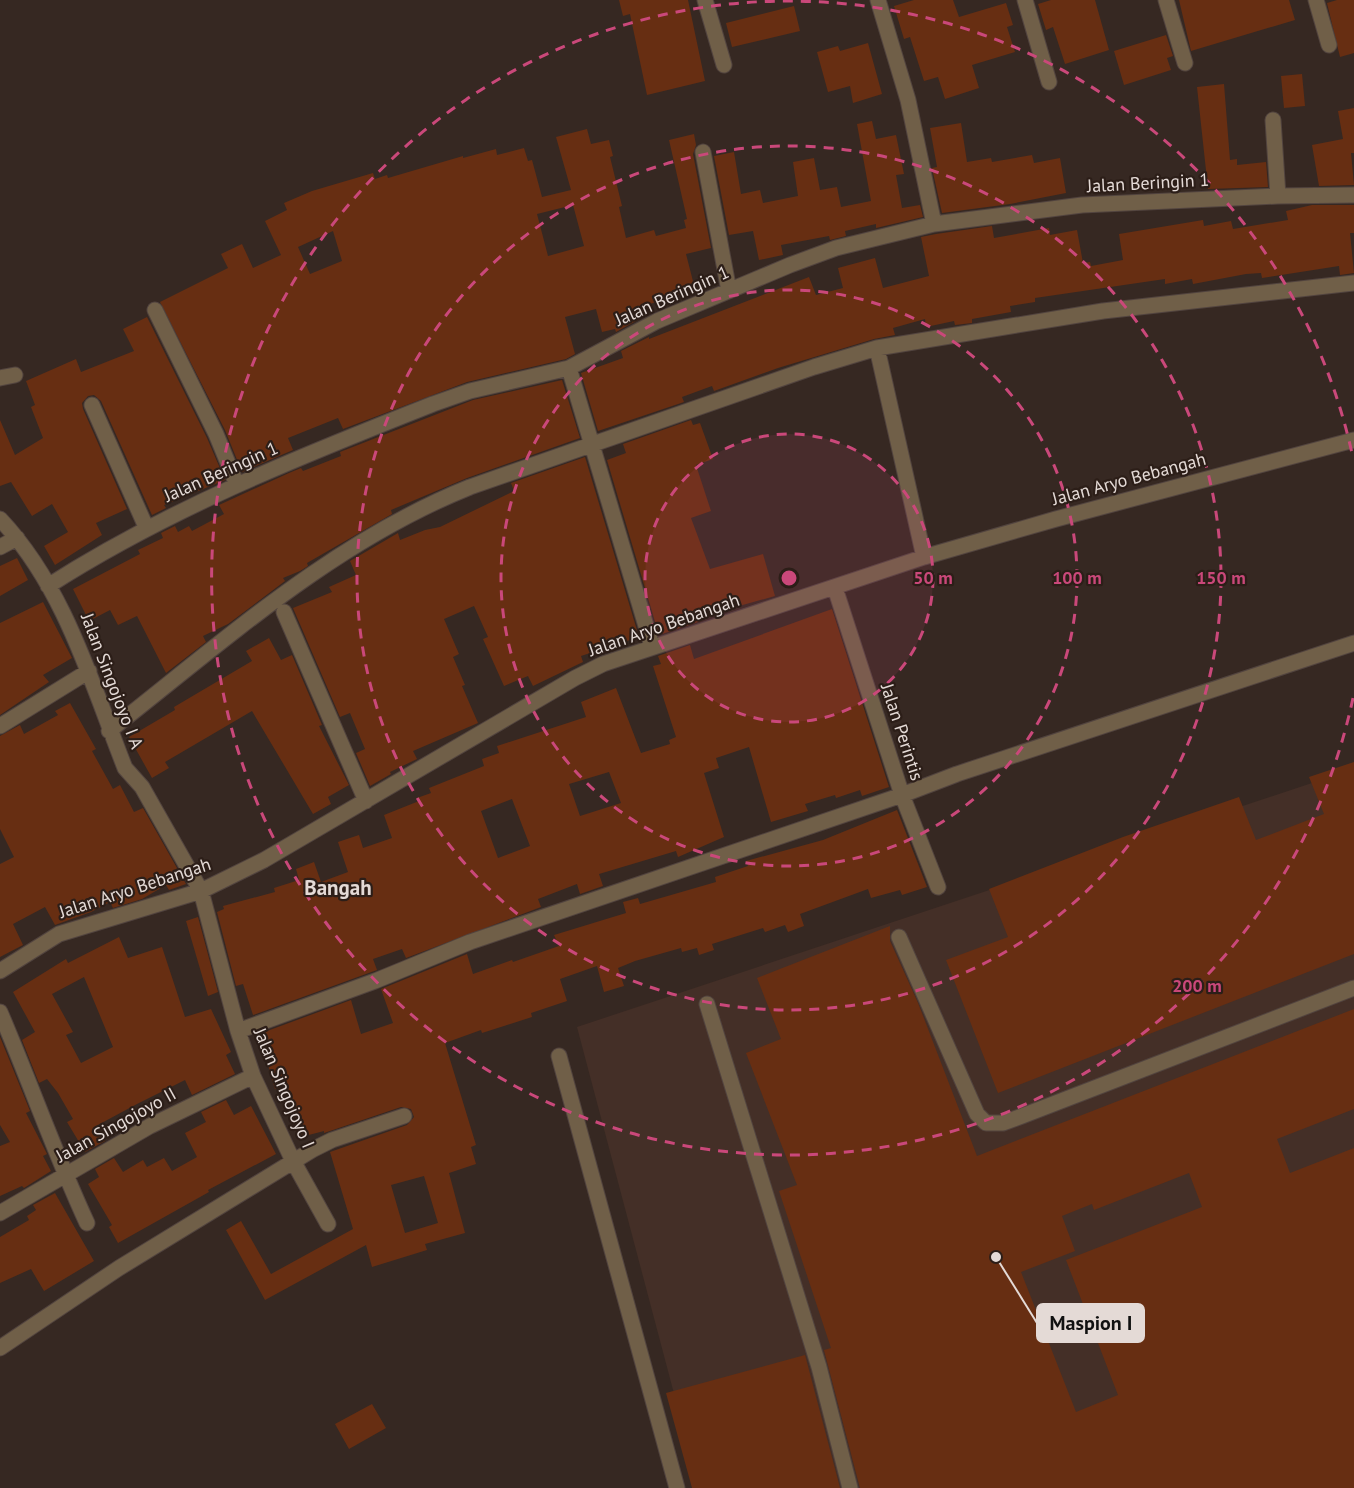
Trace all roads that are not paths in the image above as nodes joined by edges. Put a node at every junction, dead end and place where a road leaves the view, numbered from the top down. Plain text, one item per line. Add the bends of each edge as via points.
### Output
1 (705, 0) edge
2 (878, 0) edge
3 (1025, 0) edge
4 (1166, 0) edge
5 (1316, 0) edge
6 (1329, 45) dead end
7 (1185, 63) dead end
8 (724, 65) dead end
9 (1049, 82) dead end
10 (1273, 120) dead end
11 (703, 152) dead end
12 (1354, 195) edge
13 (1278, 196) junction
14 (934, 224) junction
15 (1354, 283) edge
16 (729, 291) junction
17 (155, 310) dead end
18 (877, 348) junction
19 (568, 368) junction
20 (92, 405) dead end
21 (1354, 440) edge
22 (593, 445) junction
23 (237, 485) junction
24 (0, 519) edge
25 (146, 528) junction
26 (17, 538) junction
27 (0, 547) edge
28 (924, 556) junction
29 (48, 586) junction
30 (835, 588) junction
31 (284, 612) dead end
32 (1354, 643) edge
33 (652, 646) junction
34 (89, 671) junction
35 (0, 726) edge
36 (109, 731) junction
37 (902, 795) junction
38 (366, 801) junction
39 (938, 887) dead end
40 (201, 891) junction
41 (899, 937) dead end
42 (0, 971) edge
43 (1354, 988) edge
44 (707, 1004) dead end
45 (0, 1011) edge
46 (238, 1031) junction
47 (559, 1056) dead end
48 (253, 1076) junction
49 (404, 1116) dead end
50 (293, 1161) junction
51 (65, 1176) junction
52 (0, 1213) edge
53 (87, 1223) dead end
54 (328, 1224) dead end
55 (0, 1348) edge
56 (677, 1488) edge
57 (850, 1488) edge

1 - 8 street
2 - 14 street via 908,100
3 - 9 street
4 - 7 street
5 - 6 street
10 - 13 street
11 - 16 street
12 - 13 street, Jalan Beringin 1
13 - 14 street, Jalan Beringin 1 via 1082,205
14 - 16 street, Jalan Beringin 1 via 836,249
15 - 18 street via 1103,311
16 - 19 street, Jalan Beringin 1 via 657,321
17 - 23 street
18 - 22 street
18 - 28 street
19 - 22 street
19 - 23 street, Jalan Beringin 1 via 461,394
20 - 25 street
21 - 28 street, Jalan Aryo Bebangah
22 - 33 street
22 - 36 street via 442,498 342,553 278,597
23 - 25 street, Jalan Beringin 1
24 - 26 street, Jalan Singojoyo I A
25 - 29 street, Jalan Beringin 1
26 - 27 street
26 - 29 street, Jalan Singojoyo I A
28 - 30 street, Jalan Aryo Bebangah
29 - 34 street, Jalan Singojoyo I A via 67,617
30 - 33 street, Jalan Aryo Bebangah
30 - 37 street, Jalan Perintis
31 - 38 street
32 - 37 street
33 - 38 street, Jalan Aryo Bebangah via 575,678
34 - 35 street
34 - 36 street, Jalan Singojoyo I A
36 - 40 street, Jalan Singojoyo I A via 125,768 142,788
37 - 39 street, Jalan Perintis
37 - 46 street via 470,942
38 - 40 street, Jalan Aryo Bebangah
40 - 42 street, Jalan Aryo Bebangah via 58,934
40 - 46 street, Jalan Singojoyo I
41 - 43 street via 977,1114 986,1123 1012,1120
44 - 57 street via 819,1367
45 - 51 street
46 - 48 street, Jalan Singojoyo I
47 - 56 street
48 - 50 street, Jalan Singojoyo I
48 - 51 street, Jalan Singojoyo II via 150,1126
49 - 50 street via 332,1140
50 - 54 street, Jalan Singojoyo I
50 - 55 street via 119,1268
51 - 52 street, Jalan Singojoyo II
51 - 53 street

